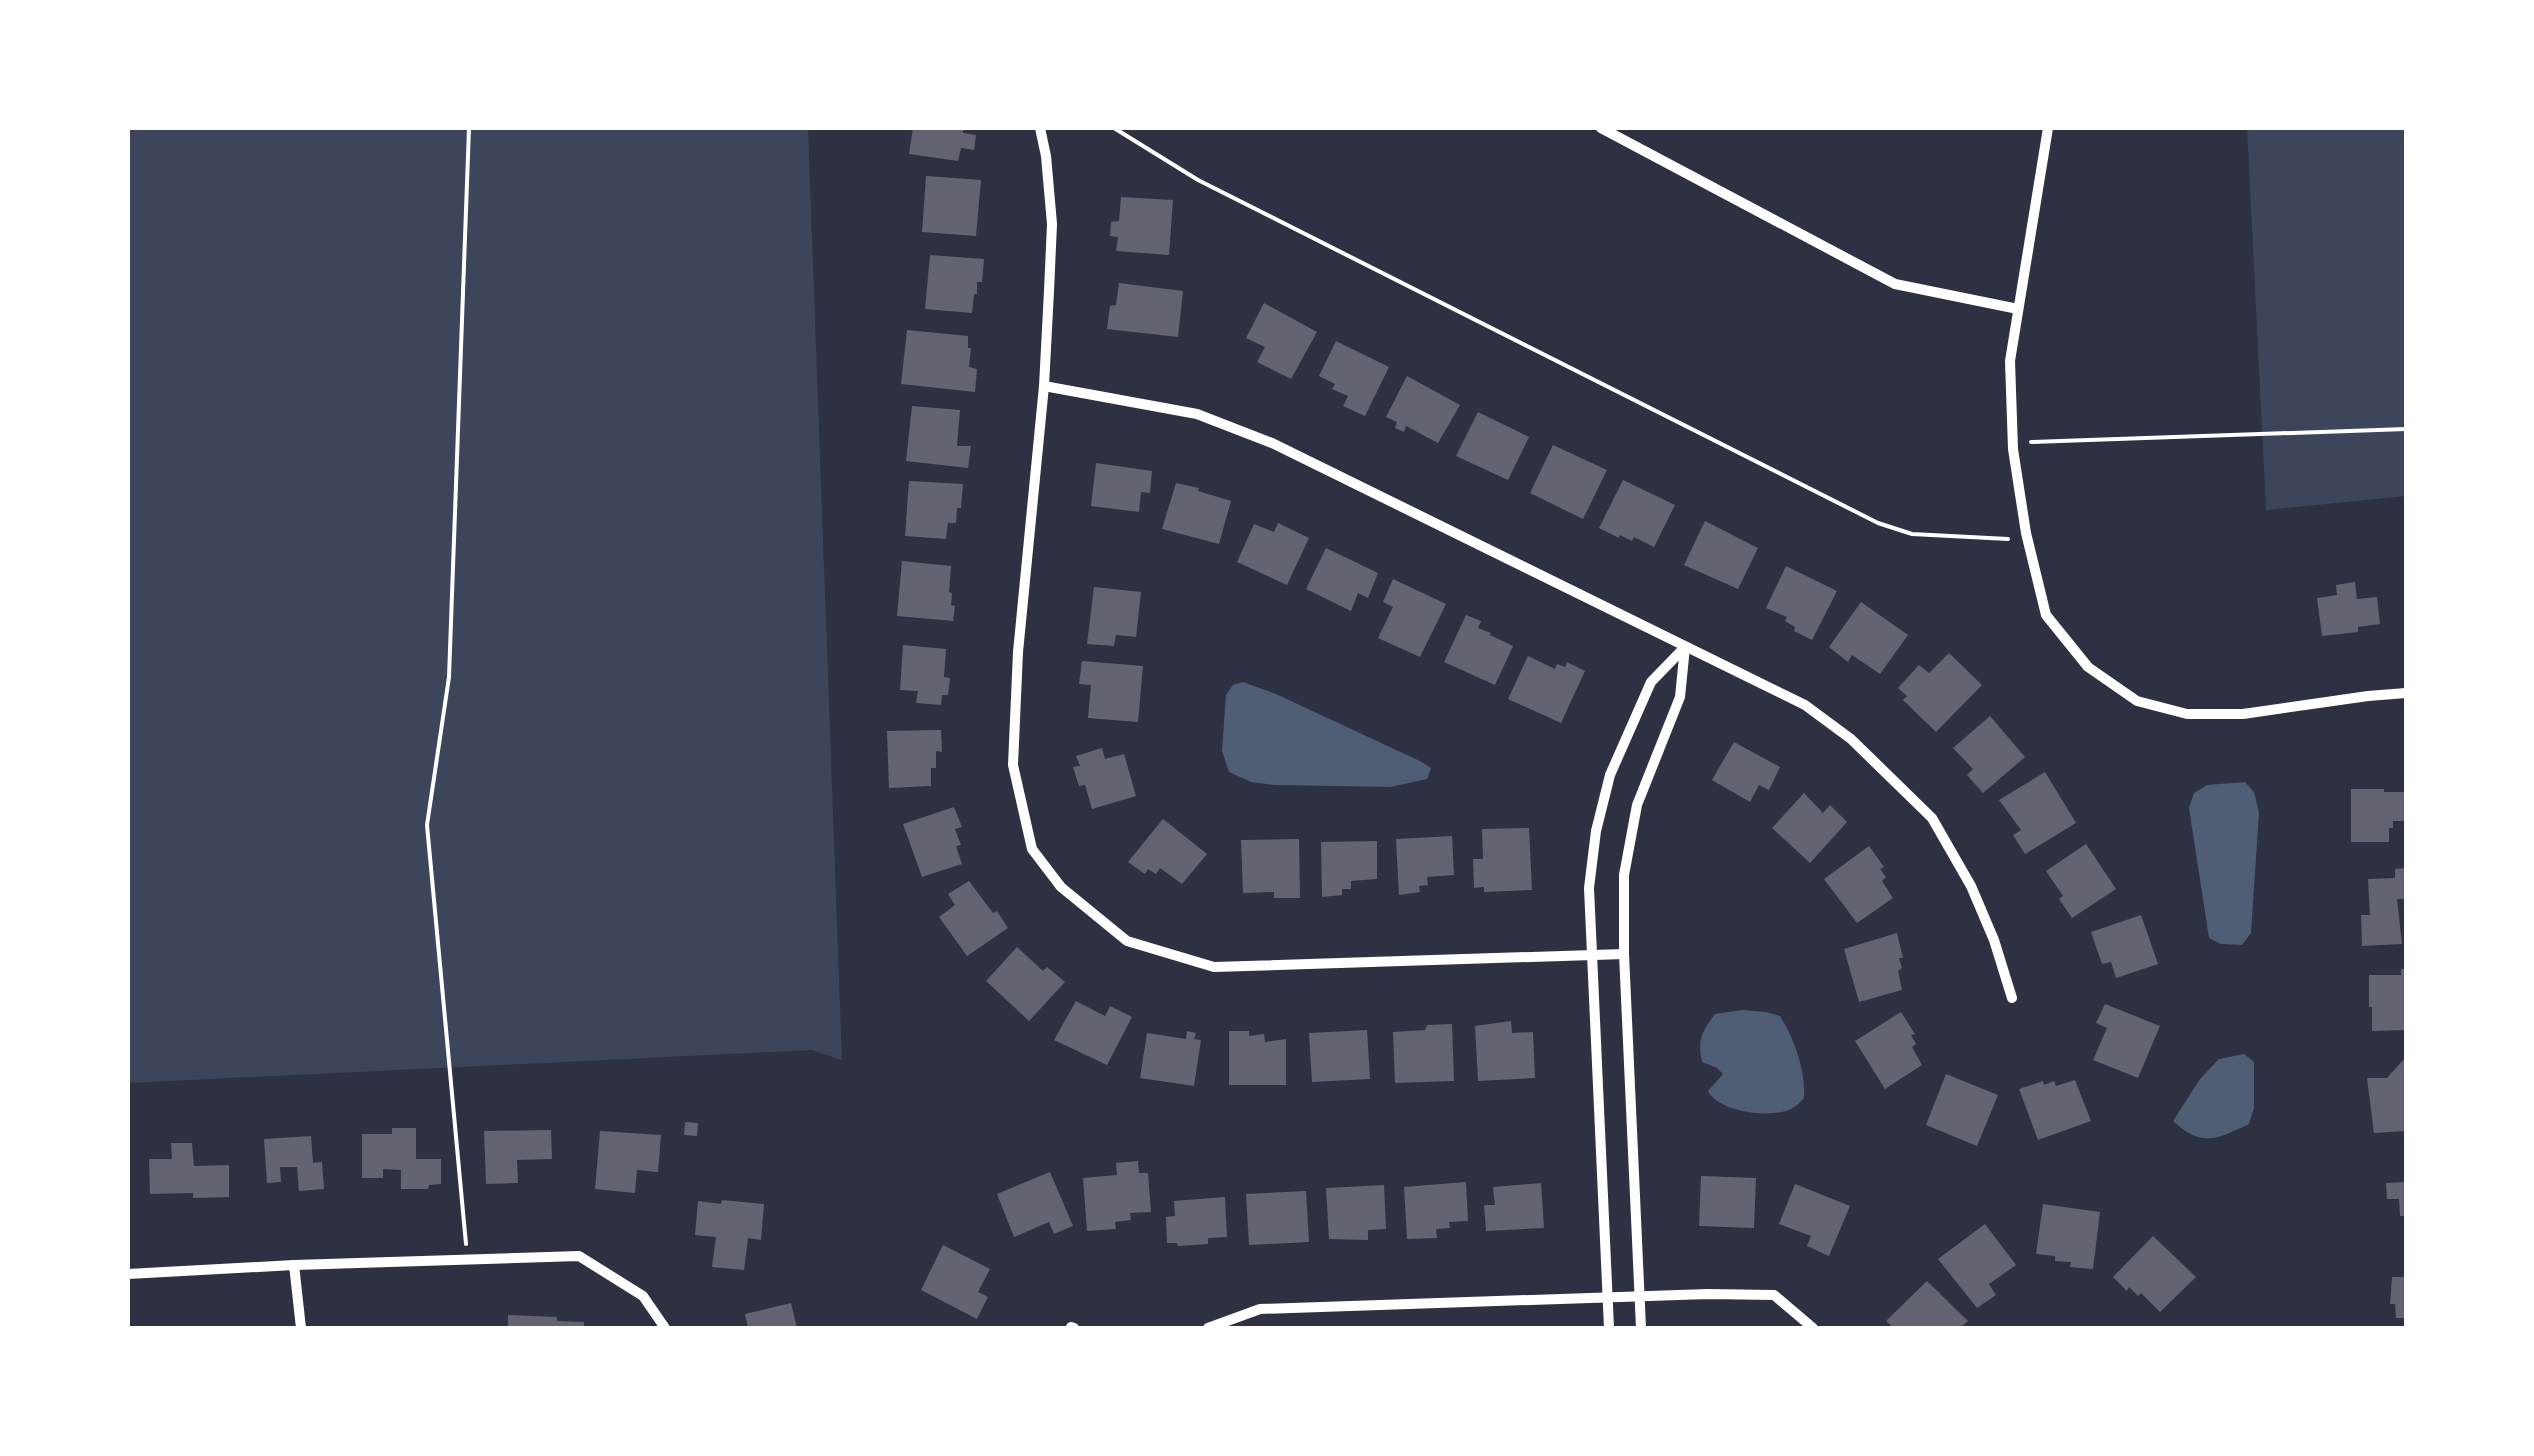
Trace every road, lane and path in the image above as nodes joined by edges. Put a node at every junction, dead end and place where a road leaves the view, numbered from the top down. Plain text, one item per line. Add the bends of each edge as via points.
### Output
1 (469, 128) edge
2 (1040, 128) edge
3 (1114, 128) edge
4 (1601, 128) edge
5 (2048, 128) edge
6 (2018, 309) junction
7 (1044, 386) junction
8 (2406, 429) edge
9 (2013, 443) junction
10 (2028, 540) junction
11 (1686, 647) junction
12 (2406, 694) edge
13 (1624, 954) junction
14 (1592, 955) junction
15 (2012, 998) dead end
16 (467, 1260) junction
17 (294, 1265) junction
18 (128, 1274) edge
19 (1640, 1295) junction
20 (1608, 1297) junction
21 (300, 1328) edge
22 (665, 1328) edge
23 (1208, 1328) edge
24 (1609, 1328) edge
25 (1641, 1328) edge
26 (1813, 1328) edge

1 - 16 path via 449,678 427,825
2 - 7 street via 1052,224
3 - 10 path via 1198,180 1878,523 1912,534
4 - 6 street via 1895,284
5 - 6 street
6 - 9 street via 2010,361
7 - 11 street via 1197,414 1272,443
7 - 14 street via 1014,765 1032,849 1061,887 1127,941 1214,967
8 - 9 path
9 - 10 street
10 - 12 street via 2046,616 2088,668 2138,700 2187,714 2243,714
11 - 13 street via 1680,697 1637,805 1624,876
11 - 14 street via 1650,682 1610,775 1589,888
11 - 15 street via 1805,705 1851,739 1932,818 1971,886
13 - 14 street
13 - 19 street
14 - 20 street
16 - 17 street
16 - 22 street via 579,1256 643,1296
17 - 18 street
17 - 21 street
19 - 20 street
19 - 25 street
19 - 26 street via 1774,1295
20 - 23 street via 1260,1309
20 - 24 street

